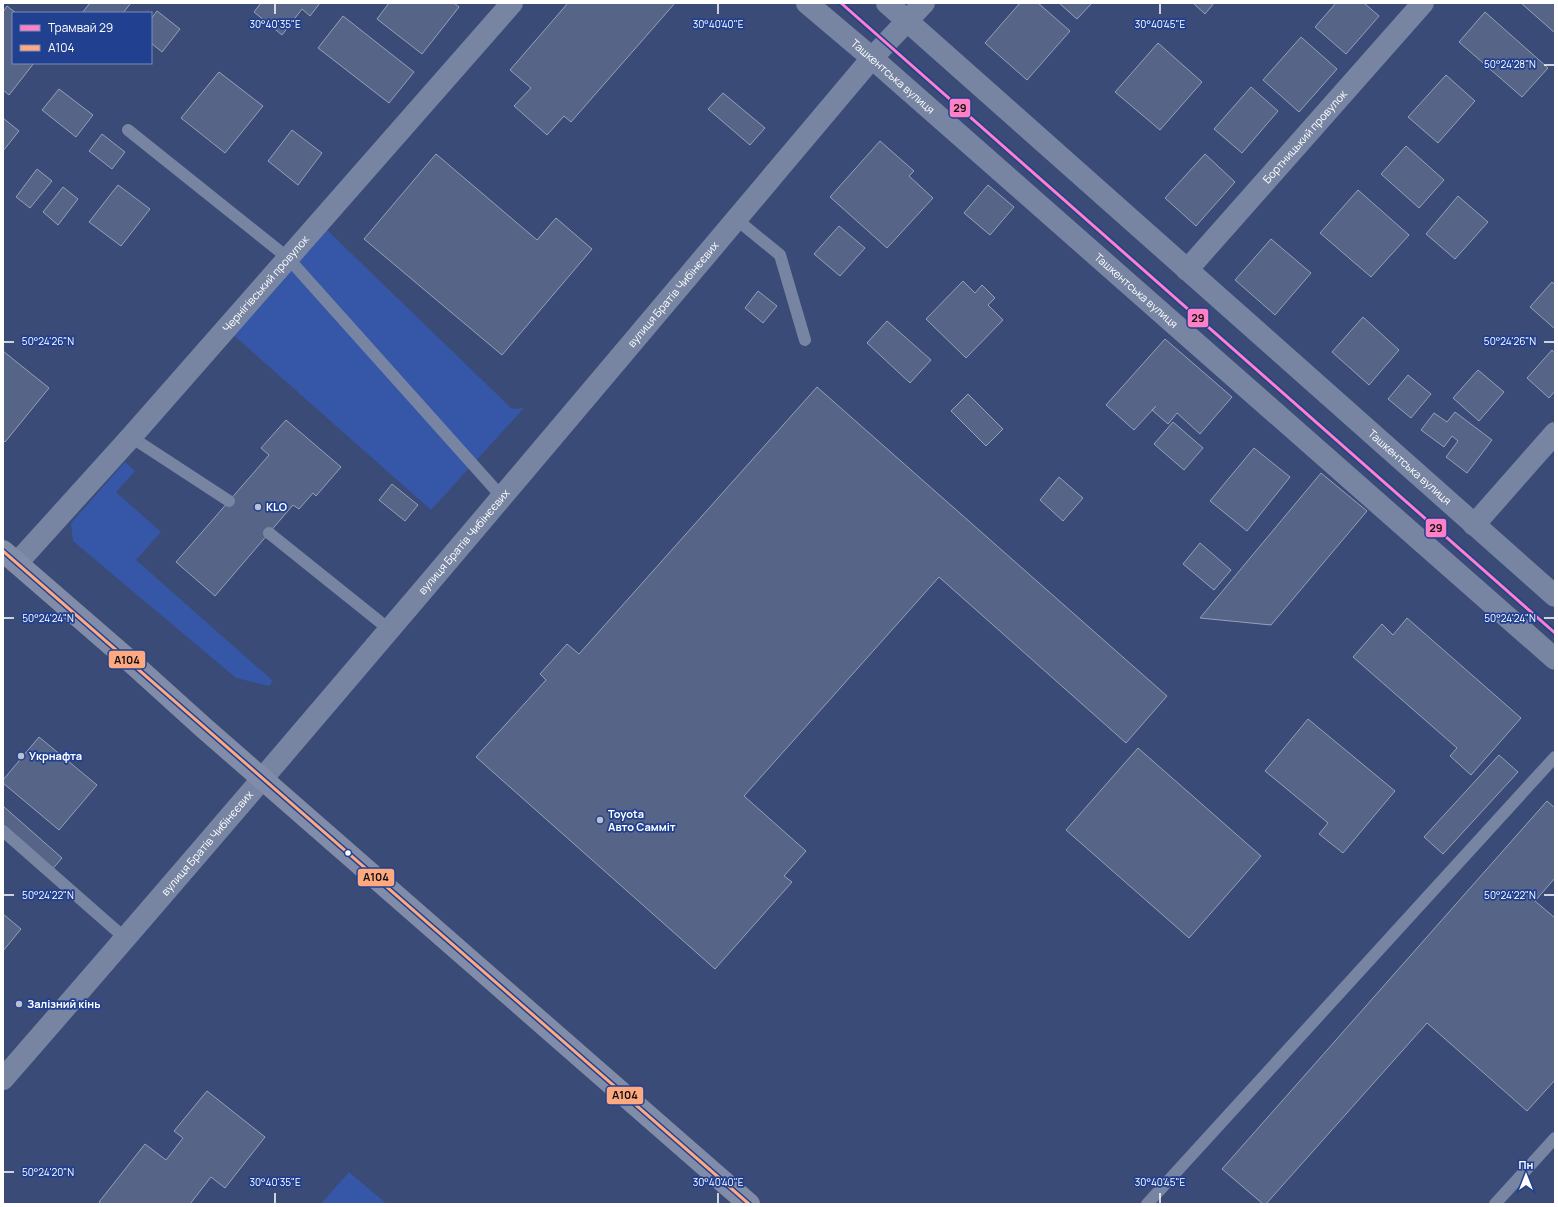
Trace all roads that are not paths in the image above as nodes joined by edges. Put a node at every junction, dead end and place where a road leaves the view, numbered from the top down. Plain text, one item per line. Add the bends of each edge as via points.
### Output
1 (512, 3) edge
2 (807, 3) edge
3 (887, 3) edge
4 (924, 3) edge
5 (1423, 3) edge
6 (907, 21) junction
7 (872, 58) junction
8 (128, 130) dead end
9 (736, 219) junction
10 (288, 258) junction
11 (1187, 270) junction
12 (805, 340) dead end
13 (1555, 433) edge
14 (131, 437) junction
15 (502, 497) junction
16 (229, 501) dead end
17 (1474, 524) junction
18 (269, 532) dead end
19 (10, 557) edge
20 (1555, 596) edge
21 (390, 630) junction
22 (1555, 659) edge
23 (1555, 757) edge
24 (262, 778) junction
25 (3, 831) edge
26 (126, 939) junction
27 (3, 1079) edge
28 (1555, 1138) edge
29 (750, 1204) edge
30 (1147, 1204) edge
31 (1495, 1204) edge

1 - 10 street, Чернігівський провулок
2 - 7 street, Ташкентська вулиця
3 - 6 street, Ташкентська вулиця
4 - 6 street, вулиця Братів Чибінєєвих
5 - 11 street, Бортницький провулок
6 - 7 street, вулиця Братів Чибінєєвих
6 - 11 street, Ташкентська вулиця
7 - 9 street, вулиця Братів Чибінєєвих
7 - 22 street, Ташкентська вулиця
8 - 10 lane
9 - 12 lane via 780,256
9 - 15 street, вулиця Братів Чибінєєвих
10 - 14 street, Чернігівський провулок
10 - 15 lane
11 - 17 street, Ташкентська вулиця
13 - 17 street
14 - 16 lane
14 - 19 street, Чернігівський провулок
15 - 21 street, вулиця Братів Чибінєєвих
17 - 20 street, Ташкентська вулиця
18 - 21 lane
19 - 24 main road
21 - 24 street, вулиця Братів Чибінєєвих
23 - 30 lane
24 - 26 street, вулиця Братів Чибінєєвих
24 - 29 main road
25 - 26 lane
26 - 27 street, вулиця Братів Чибінєєвих
28 - 31 lane

